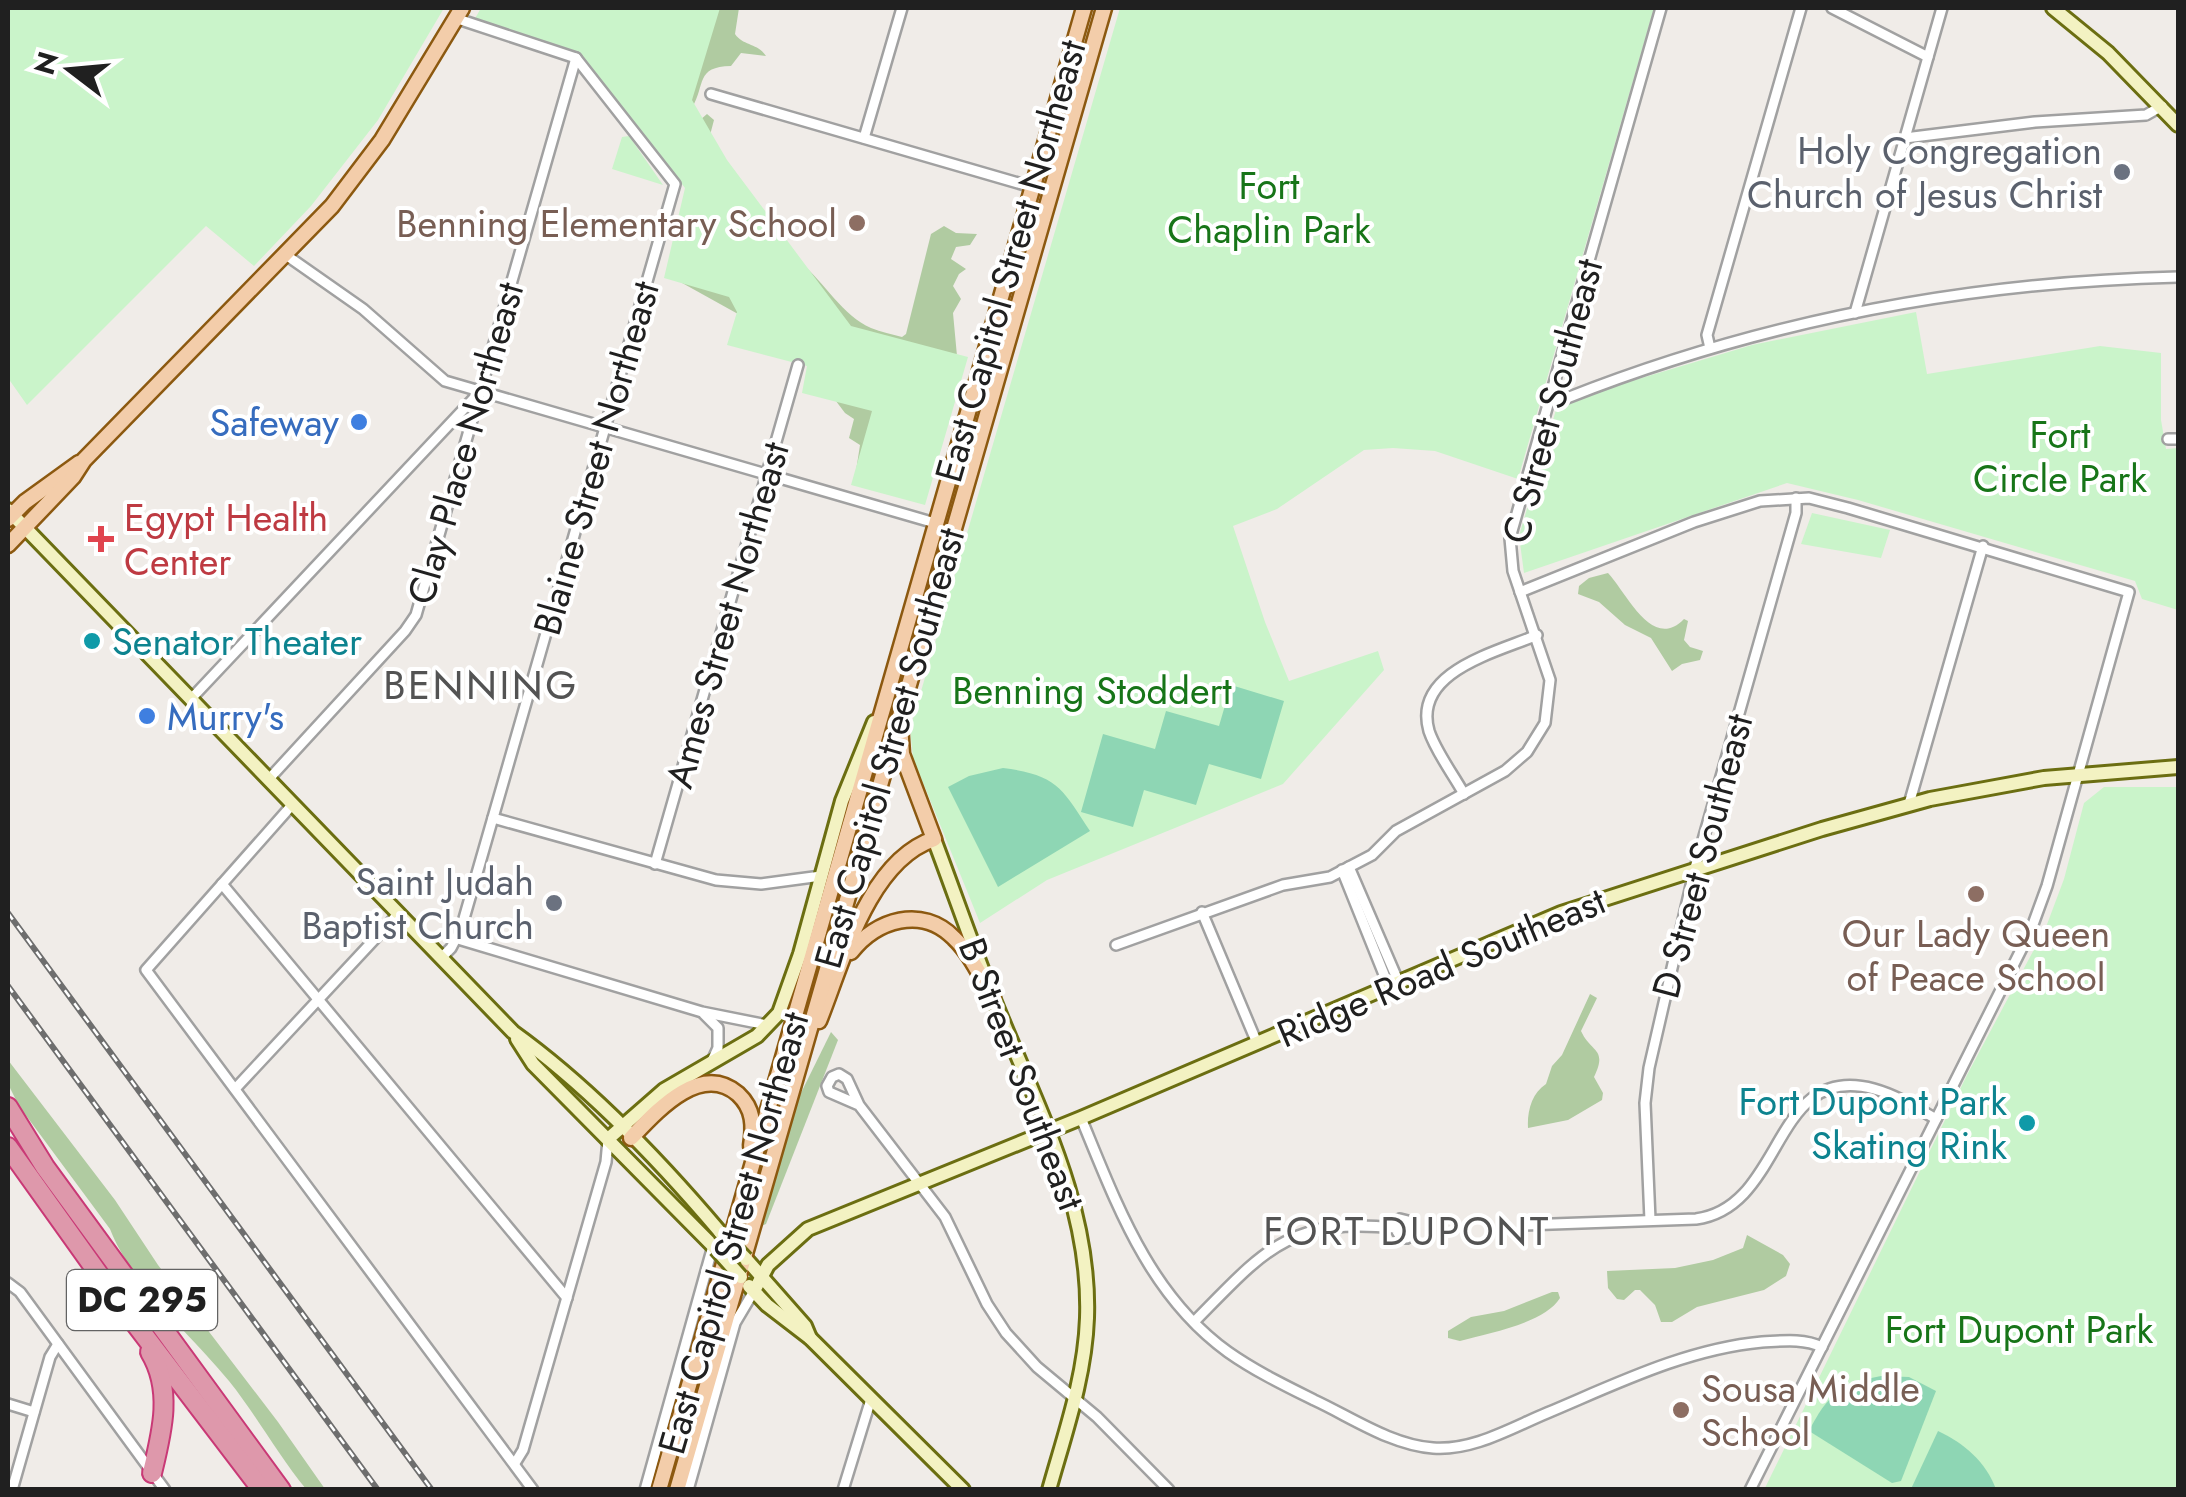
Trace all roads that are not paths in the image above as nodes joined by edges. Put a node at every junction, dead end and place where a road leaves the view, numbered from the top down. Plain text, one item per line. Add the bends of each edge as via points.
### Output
1 (902, 8) edge
2 (1084, 8) edge
3 (1104, 8) edge
4 (1661, 8) edge
5 (1801, 8) edge
6 (1832, 8) edge
7 (1942, 8) edge
8 (2053, 8) edge
9 (458, 13) edge
10 (1928, 57) junction
11 (576, 58) junction
12 (712, 94) dead end
13 (2162, 106) junction
14 (2178, 124) edge
15 (864, 138) junction
16 (1905, 138) junction
17 (1032, 187) junction
18 (286, 254) junction
19 (2178, 276) edge
20 (1855, 313) junction
21 (1710, 348) junction
22 (798, 365) dead end
23 (480, 392) junction
24 (1548, 399) junction
25 (606, 428) junction
26 (84, 460) junction
27 (767, 475) junction
28 (1796, 498) junction
29 (9, 514) edge
30 (935, 522) junction
31 (24, 526) junction
32 (8, 545) edge
33 (1983, 546) junction
34 (1520, 592) junction
35 (1538, 636) junction
36 (897, 691) junction
37 (190, 700) junction
38 (2178, 767) edge
39 (2080, 774) junction
40 (268, 780) junction
41 (1464, 794) junction
42 (1909, 804) junction
43 (292, 805) junction
44 (494, 818) junction
45 (934, 840) junction
46 (656, 864) junction
47 (1695, 868) junction
48 (1346, 869) junction
49 (821, 876) junction
50 (222, 884) junction
51 (1202, 912) junction
52 (398, 914) junction
53 (458, 939) junction
54 (1116, 944) dead end
55 (441, 958) junction
56 (838, 974) junction
57 (1394, 985) junction
58 (993, 998) junction
59 (318, 1000) junction
60 (702, 1012) junction
61 (770, 1025) junction
62 (513, 1032) junction
63 (1257, 1043) junction
64 (710, 1063) junction
65 (235, 1089) junction
66 (788, 1101) junction
67 (859, 1105) dead end
68 (8, 1107) edge
69 (1081, 1118) junction
70 (1936, 1119) junction
71 (626, 1132) junction
72 (1048, 1132) junction
73 (608, 1140) junction
74 (8, 1148) edge
75 (618, 1151) junction
76 (606, 1162) junction
77 (922, 1183) junction
78 (1650, 1220) junction
79 (736, 1221) junction
80 (1524, 1225) dead end
81 (1395, 1228) dead end
82 (714, 1248) junction
83 (761, 1275) junction
84 (8, 1283) edge
85 (754, 1291) junction
86 (567, 1298) junction
87 (118, 1301) junction
88 (1194, 1322) junction
89 (810, 1338) junction
90 (58, 1344) junction
91 (1822, 1347) junction
92 (1075, 1398) junction
93 (871, 1400) junction
94 (8, 1404) edge
95 (34, 1412) junction
96 (515, 1463) junction
97 (150, 1481) edge
98 (12, 1490) edge
99 (164, 1490) edge
100 (262, 1490) edge
101 (282, 1490) edge
102 (533, 1490) edge
103 (645, 1490) edge
104 (659, 1490) edge
105 (677, 1490) edge
106 (688, 1490) edge
107 (843, 1490) edge
108 (959, 1490) edge
109 (1049, 1490) edge
110 (1168, 1490) edge
111 (1750, 1490) edge

1 - 15 street
2 - 17 main road, East Capitol Street Northeast
3 - 36 main road, East Capitol Street Southeast
4 - 24 street, C Street Southeast
5 - 21 street via 1708,335
6 - 10 street
7 - 10 street
8 - 13 main road
9 - 11 street
9 - 18 main road via 368,160
10 - 16 street
11 - 23 street, Clay Place Northeast
11 - 25 street, Blaine Street Northeast via 675,184
12 - 15 street
13 - 14 main road
13 - 16 street via 2146,116
15 - 17 street
16 - 20 street
17 - 30 main road, East Capitol Street Northeast
18 - 23 street via 364,309 433,374
18 - 26 main road
19 - 20 street via 2005,288
20 - 21 street
21 - 24 street
22 - 27 street, Ames Street Northeast
23 - 25 street
23 - 37 street
23 - 40 street, Clay Place Northeast via 414,619
24 - 34 street, C Street Southeast via 1510,538
25 - 27 street
25 - 44 street, Blaine Street Northeast
26 - 29 main road
26 - 31 main road
27 - 30 street
27 - 46 street, Ames Street Northeast
28 - 33 street
28 - 34 street via 1760,501 1694,522
28 - 47 street, D Street Southeast
29 - 31 main road
30 - 36 main road, East Capitol Street Northeast
31 - 32 main road
31 - 37 main road
33 - 39 street via 2130,592
33 - 42 street
34 - 35 street, C Street Southeast
35 - 41 street, C Street Southeast via 1550,680 1540,734 1516,762
35 - 41 street via 1452,672 1432,698 1430,732
36 - 45 main road via 902,754
36 - 49 main road, East Capitol Street Northeast via 852,772
36 - 66 main road, East Capitol Street Southeast
36 - 79 main road, East Capitol Street Northeast
37 - 40 main road
38 - 39 main road, Ridge Road Southeast
39 - 42 main road, Ridge Road Southeast
39 - 70 street via 2037,916
40 - 43 main road
41 - 48 street, C Street Southeast via 1391,834
42 - 47 main road, Ridge Road Southeast
43 - 50 street
43 - 52 main road
44 - 46 street
44 - 53 street, Blaine Street Northeast
45 - 56 main road via 909,853 880,885
45 - 58 main road, B Street Southeast
46 - 49 street via 733,884
47 - 57 main road, Ridge Road Southeast via 1560,914
47 - 78 street, D Street Southeast via 1646,1082
48 - 51 street
48 - 57 street
49 - 61 main road, East Capitol Street Northeast via 786,998
50 - 59 street
50 - 65 street via 146,970
51 - 54 street
51 - 63 street
52 - 55 main road
52 - 59 street
53 - 55 street, Blaine Street Northeast
53 - 60 street
55 - 62 main road
56 - 58 main road via 872,931 895,920 918,920 956,939
56 - 66 main road
57 - 63 main road, Ridge Road Southeast
58 - 72 main road, B Street Southeast
59 - 65 street
59 - 86 street
60 - 61 street
60 - 64 street via 718,1028
61 - 64 main road, East Capitol Street Northeast
62 - 71 main road
62 - 73 main road via 533,1064
63 - 69 main road, Ridge Road Southeast
64 - 71 main road, East Capitol Street Northeast via 664,1090
65 - 96 street
66 - 105 main road, East Capitol Street Southeast
67 - 77 street
68 - 101 highway, DC 295 via 45,1168
69 - 72 main road, Ridge Road Southeast
69 - 88 street via 1137,1248
70 - 78 street via 1872,1088 1830,1090 1792,1117 1736,1204 1703,1218
70 - 91 street
71 - 73 main road
71 - 75 main road
71 - 79 main road via 696,1086 716,1084 734,1092 753,1121
71 - 83 main road, bridge
72 - 77 main road, Ridge Road Southeast
72 - 92 main road, B Street Southeast via 1085,1254 1086,1336
73 - 75 main road
73 - 76 street
74 - 87 highway, DC 295
75 - 76 street
75 - 82 main road
76 - 86 street
77 - 83 main road, Ridge Road Southeast via 808,1229
77 - 92 street via 998,1322
78 - 80 street
79 - 104 main road, East Capitol Street Northeast
81 - 88 street via 1342,1225 1290,1238 1261,1256
82 - 85 main road, bridge
82 - 103 street, East Capitol Street Northeast
83 - 85 main road, Ridge Road Southeast
83 - 89 main road
84 - 90 street
85 - 89 main road
85 - 106 street via 735,1323
86 - 96 street
87 - 97 highway via 156,1362 163,1392
87 - 100 highway, DC 295
88 - 91 street via 1266,1376 1390,1436 1430,1448 1477,1442 1708,1352 1781,1341
89 - 93 main road
90 - 95 street
90 - 97 street
91 - 111 street
92 - 109 main road, B Street Southeast
92 - 110 street
93 - 107 street
93 - 108 main road
94 - 95 street
95 - 98 street
96 - 102 street
97 - 99 street

